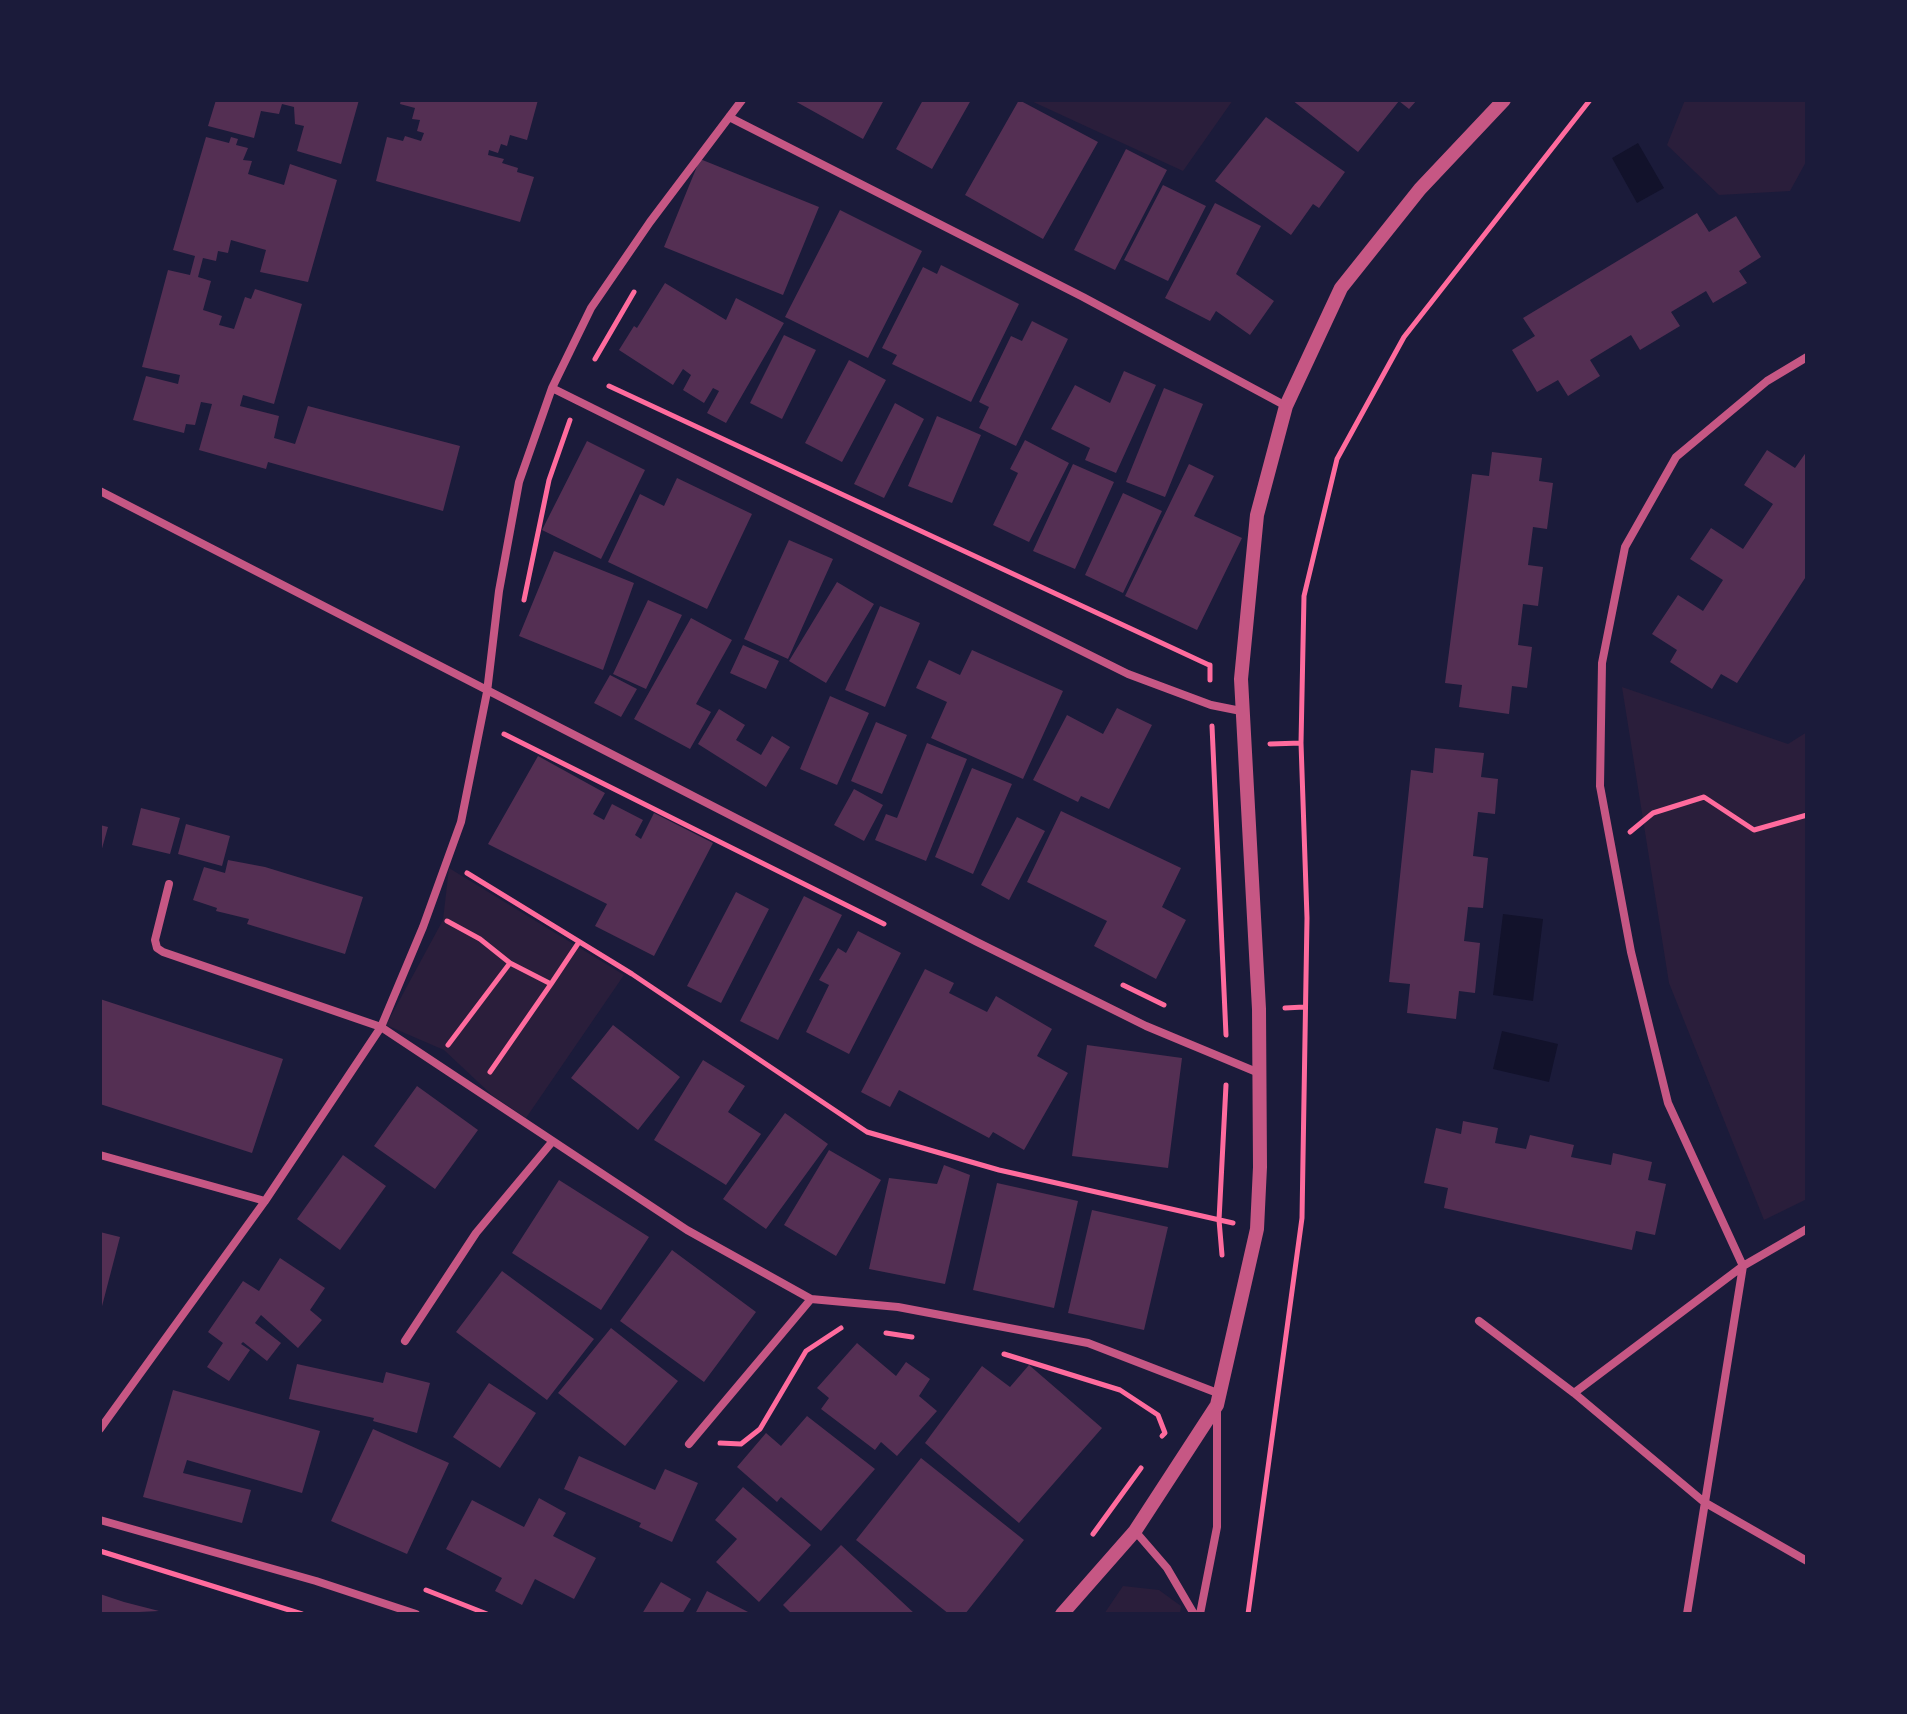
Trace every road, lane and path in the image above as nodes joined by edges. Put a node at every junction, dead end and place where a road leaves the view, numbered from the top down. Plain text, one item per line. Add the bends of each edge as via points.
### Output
1 (742, 100) edge
2 (1504, 100) edge
3 (1590, 100) edge
4 (729, 117) junction
5 (636, 288) dead end
6 (1807, 357) edge
7 (586, 376) junction
8 (552, 388) junction
9 (575, 401) junction
10 (1286, 406) junction
11 (100, 491) edge
12 (522, 612) dead end
13 (1210, 665) junction
14 (1241, 679) junction
15 (487, 692) junction
16 (1211, 705) junction
17 (1241, 711) junction
18 (1807, 815) edge
19 (1614, 860) junction
20 (462, 870) dead end
21 (169, 884) dead end
22 (443, 920) dead end
23 (579, 942) junction
24 (510, 963) junction
25 (551, 984) junction
26 (381, 1027) junction
27 (444, 1050) dead end
28 (1227, 1060) junction
29 (1260, 1073) junction
30 (485, 1077) dead end
31 (552, 1142) junction
32 (100, 1155) edge
33 (265, 1201) junction
34 (1219, 1220) junction
35 (1257, 1229) junction
36 (1807, 1229) edge
37 (1222, 1264) dead end
38 (1743, 1266) junction
39 (811, 1299) junction
40 (1479, 1321) dead end
41 (854, 1327) dead end
42 (884, 1332) dead end
43 (915, 1337) dead end
44 (405, 1341) dead end
45 (991, 1350) dead end
46 (1574, 1393) junction
47 (1220, 1400) junction
48 (100, 1429) edge
49 (692, 1440) joint
50 (1157, 1444) dead end
51 (1149, 1456) dead end
52 (1704, 1502) junction
53 (100, 1520) edge
54 (1135, 1531) junction
55 (1090, 1538) dead end
56 (100, 1551) edge
57 (1807, 1561) edge
58 (302, 1614) edge
59 (416, 1614) edge
60 (1062, 1614) edge
61 (1194, 1614) edge
62 (1200, 1614) edge
63 (1248, 1614) edge
64 (1687, 1614) edge

1 - 4 street
2 - 10 street via 1420,189 1341,288
3 - 63 path via 1404,337 1337,459 1304,596 1301,743 1307,918 1302,1218
4 - 8 street via 591,308
4 - 10 street
5 - 7 path
6 - 19 street via 1767,381 1676,457 1625,547 1602,663 1600,786
7 - 9 path
7 - 13 path
8 - 9 street
8 - 15 street via 519,482
9 - 12 path via 549,480
9 - 16 street via 1128,674
10 - 14 street via 1257,515
11 - 15 street
13 - 14 path
13 - 16 path
14 - 17 street
15 - 26 street via 461,822
15 - 28 street via 1104,1005
16 - 17 street
16 - 28 path
17 - 29 street via 1253,860
18 - 19 path via 1754,830 1704,797 1653,813 1625,836
19 - 38 street via 1668,1103
20 - 23 path
21 - 26 street via 157,948
22 - 24 path
23 - 25 path
23 - 34 path via 867,1132 999,1170
24 - 25 path
24 - 27 path
25 - 30 path
26 - 31 street
26 - 33 street
28 - 29 street
28 - 34 path
29 - 35 street
31 - 39 street via 687,1230
31 - 44 street via 476,1233
32 - 33 street
33 - 48 street
34 - 35 path
34 - 37 path
35 - 47 street
36 - 38 street
38 - 46 street
38 - 52 street
39 - 47 street via 898,1307 1088,1343
39 - 49 street
40 - 46 street
41 - 49 path via 836,1328 806,1351 760,1429 741,1444
42 - 43 path
45 - 50 path via 1120,1390 1158,1415 1165,1433
46 - 52 street
47 - 54 street
47 - 62 street via 1217,1527
51 - 55 path
52 - 57 street
52 - 64 street
53 - 59 street
54 - 60 street
54 - 61 street via 1167,1568
56 - 58 path

